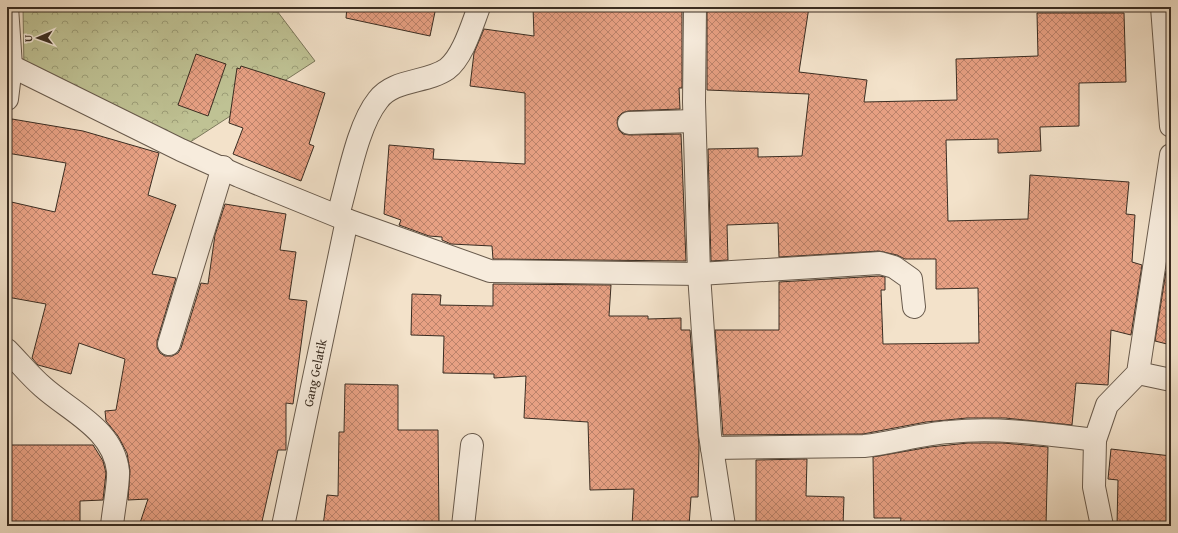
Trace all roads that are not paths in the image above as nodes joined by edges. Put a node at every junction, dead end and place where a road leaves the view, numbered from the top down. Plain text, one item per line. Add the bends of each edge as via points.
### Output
1 (8, 7) edge
2 (479, 7) edge
3 (695, 7) edge
4 (1162, 7) edge
5 (11, 66) junction
6 (7, 99) edge
7 (694, 121) junction
8 (629, 123) dead end
9 (1171, 126) edge
10 (1171, 155) edge
11 (223, 167) junction
12 (343, 217) junction
13 (699, 274) junction
14 (914, 307) dead end
15 (169, 344) dead end
16 (7, 350) edge
17 (1138, 373) junction
18 (1171, 380) edge
19 (1095, 440) junction
20 (472, 445) dead end
21 (712, 448) junction
22 (112, 526) edge
23 (283, 526) edge
24 (463, 526) edge
25 (724, 526) edge
26 (1102, 526) edge

1 - 5 street
2 - 12 street, Gang Gelatik via 458,57 448,68 435,75 393,88 378,98 364,121
3 - 7 street
4 - 9 street
5 - 6 street
5 - 11 street via 181,150
7 - 8 street
7 - 13 street
10 - 17 street
11 - 12 street via 239,176
11 - 15 street
12 - 13 street via 490,271
12 - 23 street, Gang Gelatik
13 - 14 street via 880,263 894,267 911,279
13 - 21 street
16 - 22 street via 44,388 89,422 102,435 112,451 118,472
17 - 18 street
17 - 19 street via 1107,405
19 - 21 street via 1006,429 948,432 864,446
19 - 26 street via 1094,487
20 - 24 street
21 - 25 street

